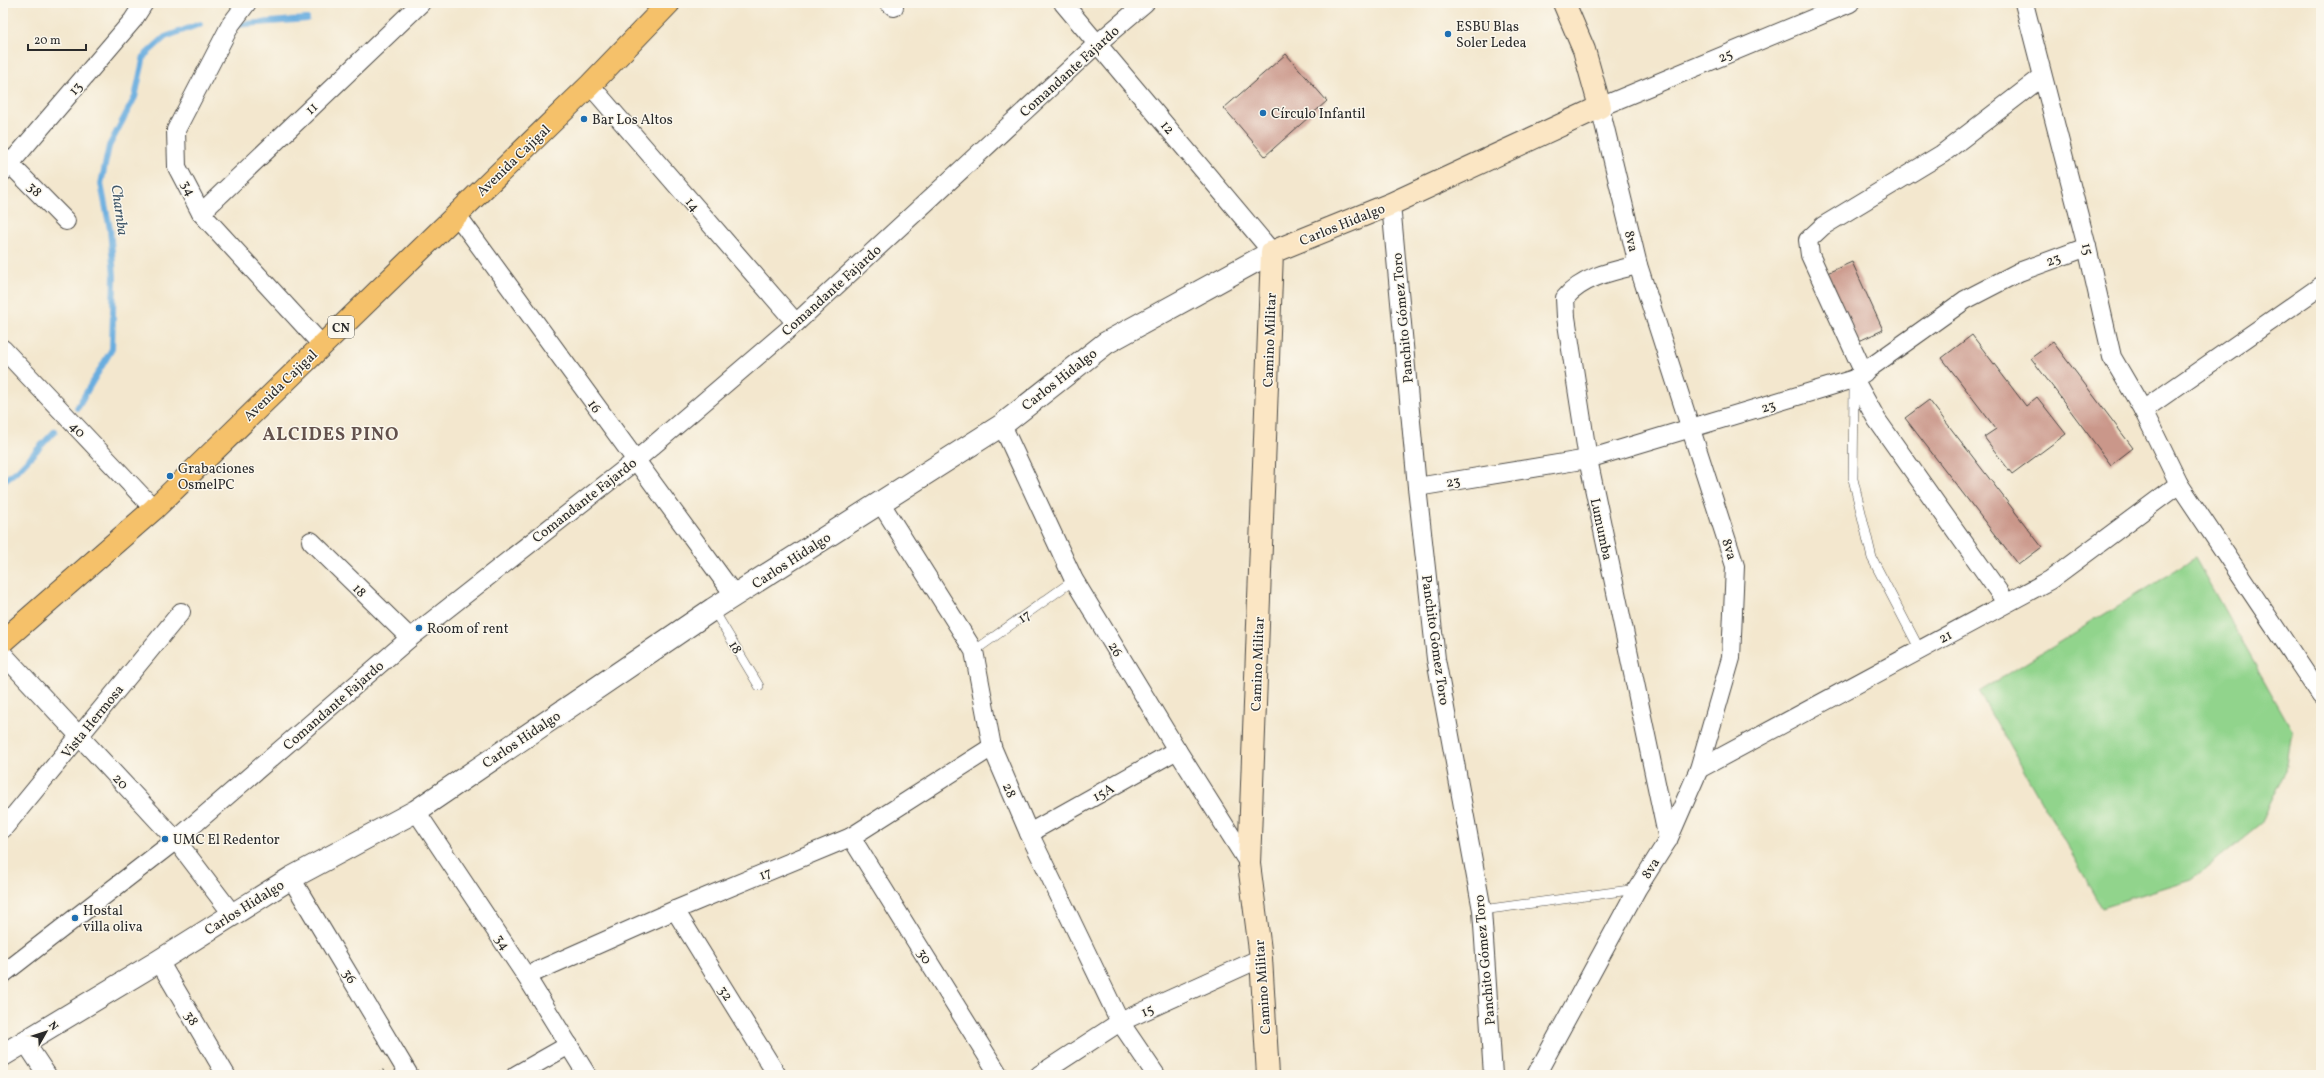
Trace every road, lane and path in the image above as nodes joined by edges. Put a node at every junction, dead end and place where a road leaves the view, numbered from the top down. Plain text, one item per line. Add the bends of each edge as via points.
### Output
1 (144, 3) edge
2 (247, 3) edge
3 (422, 3) edge
4 (669, 3) edge
5 (1063, 3) edge
6 (1145, 3) edge
7 (1564, 3) edge
8 (1850, 3) edge
9 (2024, 3) edge
10 (1098, 43) junction
11 (2042, 77) junction
12 (590, 85) junction
13 (1600, 107) junction
14 (6, 164) edge
15 (1392, 204) junction
16 (201, 213) junction
17 (457, 215) junction
18 (66, 221) dead end
19 (2087, 247) junction
20 (1272, 252) junction
21 (1638, 264) junction
22 (2321, 286) edge
23 (796, 323) junction
24 (322, 344) junction
25 (3, 349) edge
26 (1859, 376) junction
27 (2143, 410) junction
28 (1002, 425) junction
29 (1692, 428) junction
30 (1588, 459) junction
31 (635, 461) junction
32 (2178, 484) junction
33 (1417, 487) junction
34 (880, 502) junction
35 (154, 509) junction
36 (311, 541) dead end
37 (1074, 580) junction
38 (735, 596) junction
39 (2006, 602) junction
40 (714, 609) junction
41 (181, 612) dead end
42 (410, 638) junction
43 (3, 641) edge
44 (1920, 650) junction
45 (974, 651) junction
46 (3, 654) edge
47 (759, 686) dead end
48 (2321, 696) edge
49 (80, 737) junction
50 (992, 747) junction
51 (1177, 750) junction
52 (1699, 769) junction
53 (416, 811) junction
54 (3, 829) edge
55 (1029, 833) junction
56 (851, 837) junction
57 (176, 840) junction
58 (1668, 840) junction
59 (1250, 864) junction
60 (291, 878) junction
61 (1637, 888) junction
62 (675, 910) junction
63 (1482, 910) junction
64 (233, 915) junction
65 (1261, 958) junction
66 (159, 961) junction
67 (3, 974) edge
68 (526, 976) junction
69 (1120, 1022) junction
70 (25, 1042) junction
71 (569, 1045) junction
72 (3, 1055) edge
73 (47, 1075) edge
74 (226, 1075) edge
75 (409, 1075) edge
76 (516, 1075) edge
77 (587, 1075) edge
78 (777, 1075) edge
79 (999, 1075) edge
80 (1039, 1075) edge
81 (1156, 1075) edge
82 (1268, 1075) edge
83 (1493, 1075) edge
84 (1536, 1075) edge

1 - 14 street, 13 via 133,20
2 - 16 street, 34 via 231,24 176,130 177,166
3 - 16 street, 11
4 - 12 main road, Avenida Cajigal / CN
5 - 10 street, 12
6 - 10 street, Comandante Fajardo
7 - 13 main road, 8va via 1584,50
8 - 13 street, 25
9 - 11 street, 15
10 - 20 street, 12
10 - 23 street, Comandante Fajardo
11 - 19 street, 15
11 - 26 street via 1942,154 1824,226 1808,240 1810,256
12 - 17 main road, Avenida Cajigal / CN
12 - 23 street, 14
13 - 15 main road, Carlos Hidalgo
13 - 21 street, 8va
14 - 18 street, 38
15 - 20 main road, Carlos Hidalgo
15 - 33 street, Panchito Gómez Toro
16 - 24 street, 34
17 - 24 main road, Avenida Cajigal / CN
17 - 31 street, 16
19 - 26 street, 23 via 2019,272 1965,300
19 - 27 street, 15 via 2112,357
20 - 28 street, Carlos Hidalgo via 1106,343
20 - 59 main road, Camino Militar
21 - 29 street, 8va
21 - 30 street, Lumumba via 1608,272 1572,289 1565,298
22 - 27 street
23 - 31 street, Comandante Fajardo
24 - 35 main road, Avenida Cajigal / CN
25 - 35 street, 40
26 - 29 street, 23
26 - 39 street via 1877,420
26 - 44 lane via 1853,479 1872,558
27 - 32 street, 15
28 - 34 street, Carlos Hidalgo
28 - 37 street, 26
29 - 30 street, 23
29 - 52 street, 8va via 1735,566 1731,658
30 - 33 street, 23
30 - 58 street, Lumumba
31 - 38 street, 16
31 - 42 street, Comandante Fajardo
32 - 39 street, 21 via 2050,580
32 - 48 street, 15
33 - 63 street, Panchito Gómez Toro via 1436,659
34 - 38 street, Carlos Hidalgo
34 - 45 street, 28
35 - 43 main road, Avenida Cajigal / CN
36 - 42 street, 18
37 - 45 lane, 17
37 - 51 street, 26
38 - 40 street, Carlos Hidalgo
39 - 44 street, 21
40 - 47 lane, 18
40 - 53 street, Carlos Hidalgo
41 - 49 street, Vista Hermosa
42 - 57 street, Comandante Fajardo
44 - 52 street, 21
45 - 50 street, 28
46 - 49 street, 20
49 - 54 street, Vista Hermosa
49 - 57 street, 20
50 - 55 street, 28
50 - 56 street, 17
51 - 55 street, 15A
51 - 59 street, 26
52 - 58 street, 8va
53 - 60 street, Carlos Hidalgo
53 - 68 street, 34
55 - 69 street, 28
56 - 62 street, 17
56 - 79 street, 30
57 - 64 street, 20
57 - 67 street, Comandante Fajardo
58 - 61 street, 8va
59 - 65 main road, Camino Militar
60 - 64 street, Carlos Hidalgo
60 - 75 street, 36
61 - 63 lane
61 - 84 street, 8va
62 - 68 street, 17
62 - 78 street, 32
63 - 83 street, Panchito Gómez Toro
64 - 66 street, Carlos Hidalgo
65 - 69 street, 15
65 - 82 main road, Camino Militar
66 - 70 street, Carlos Hidalgo
66 - 74 street, 38
68 - 71 street, 34
69 - 80 street, 15
69 - 81 street, 28
70 - 72 street, Carlos Hidalgo
70 - 73 street
71 - 76 street
71 - 77 street, 34

